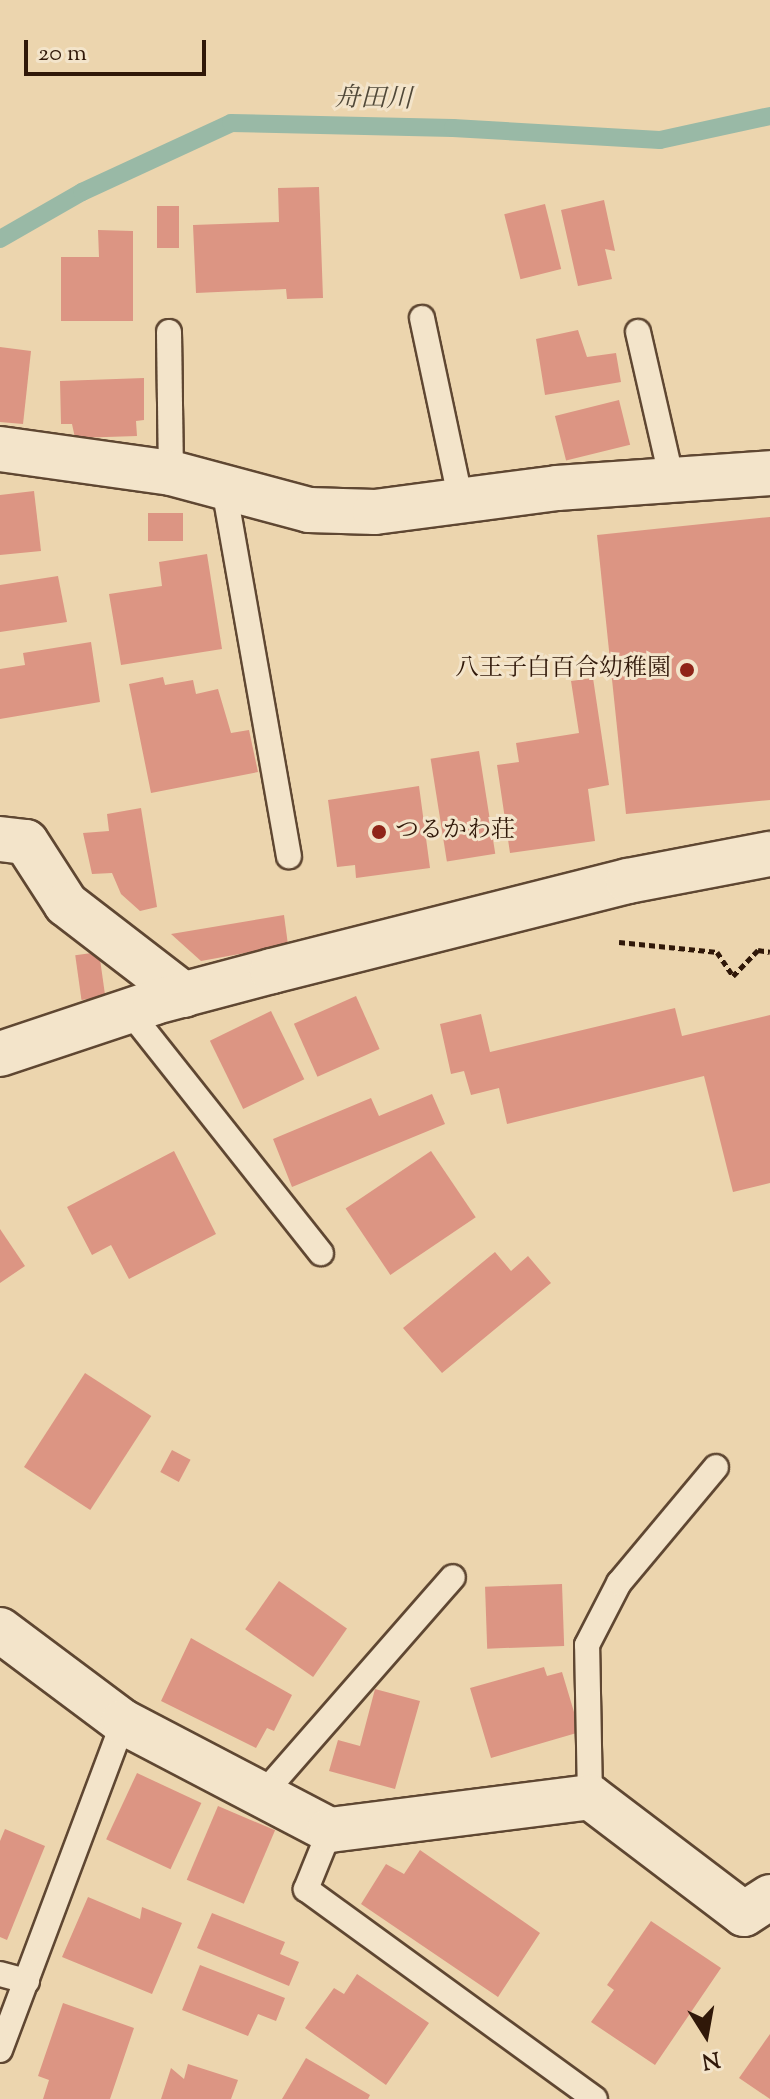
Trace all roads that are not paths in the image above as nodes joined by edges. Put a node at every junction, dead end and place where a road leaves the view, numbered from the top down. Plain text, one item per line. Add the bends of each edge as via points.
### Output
1 (422, 318) dead end
2 (169, 332) dead end
3 (638, 332) dead end
4 (0, 449) edge
5 (171, 473) junction
6 (770, 473) edge
7 (672, 480) junction
8 (224, 488) junction
9 (461, 501) junction
10 (0, 839) edge
11 (770, 854) edge
12 (289, 856) dead end
13 (184, 995) junction
14 (129, 1011) junction
15 (0, 1054) edge
16 (321, 1253) dead end
17 (716, 1467) dead end
18 (453, 1577) dead end
19 (0, 1630) edge
20 (123, 1722) junction
21 (263, 1794) junction
22 (590, 1797) junction
23 (330, 1830) junction
24 (770, 1897) edge
25 (0, 1974) edge
26 (27, 1981) junction
27 (0, 2050) edge
28 (595, 2099) edge

1 - 9 lane
2 - 5 lane
3 - 7 lane
4 - 5 street
5 - 8 street
6 - 7 street
7 - 9 street
8 - 9 street via 309,510 375,512
8 - 12 lane
10 - 13 street via 26,842 66,904
11 - 13 street via 628,881
13 - 14 street
14 - 15 street
14 - 16 lane
17 - 22 lane via 619,1583 587,1645
18 - 21 lane
19 - 20 street
20 - 21 street
20 - 26 lane
21 - 23 street
22 - 23 street
22 - 24 street via 744,1914
23 - 28 lane via 306,1889
25 - 26 lane
26 - 27 lane

